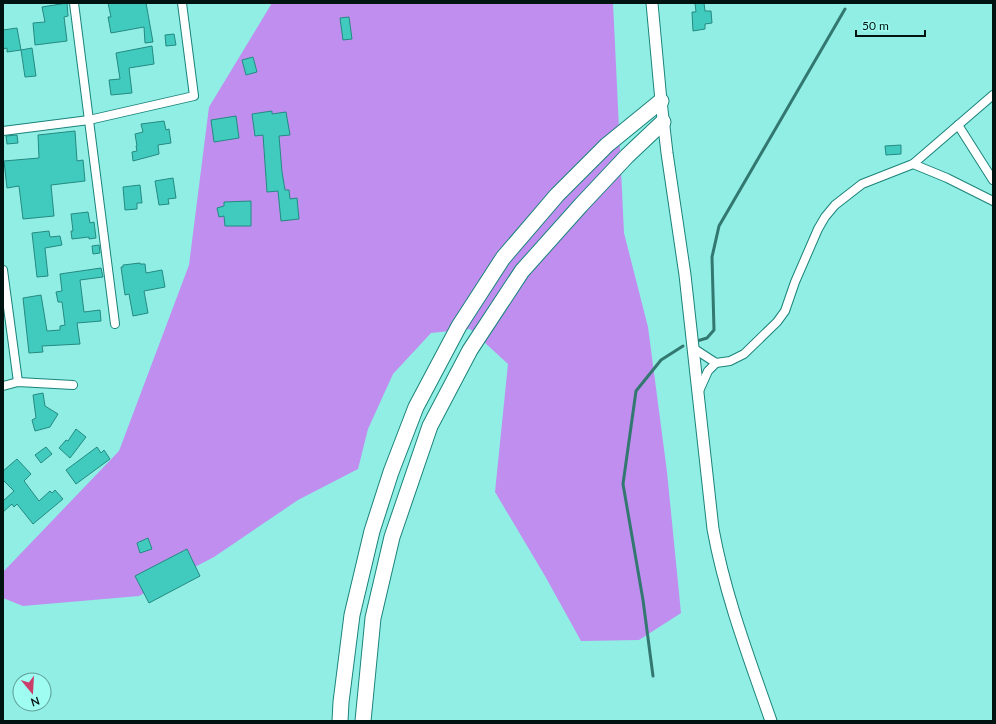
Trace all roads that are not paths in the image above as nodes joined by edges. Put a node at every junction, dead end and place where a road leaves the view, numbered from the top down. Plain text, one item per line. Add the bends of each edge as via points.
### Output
1 (74, 3) edge
2 (182, 3) edge
3 (652, 3) edge
4 (993, 95) edge
5 (660, 101) junction
6 (89, 120) junction
7 (663, 122) junction
8 (958, 125) junction
9 (3, 131) edge
10 (913, 164) junction
11 (993, 180) edge
12 (993, 201) edge
13 (3, 270) edge
14 (115, 324) dead end
15 (693, 348) junction
16 (716, 363) junction
17 (18, 382) junction
18 (73, 385) dead end
19 (3, 386) edge
20 (699, 391) junction
21 (340, 721) edge
22 (363, 721) edge
23 (770, 721) edge

1 - 6 street
2 - 6 street via 194,96
3 - 5 street
4 - 8 street
5 - 7 street
5 - 21 highway via 607,145 557,195 503,258 459,326 416,407 372,531 352,615
6 - 9 street
6 - 14 street
7 - 15 street
7 - 22 highway via 627,156 522,271 470,350 430,426 392,537 373,618
8 - 10 street
8 - 11 street
10 - 12 street
10 - 16 street via 862,184 835,205 818,228 785,311 777,322 744,354 730,361
13 - 17 street
15 - 16 street
15 - 20 street
16 - 20 street via 708,371
17 - 18 street
17 - 19 street
20 - 23 street via 713,529 719,561

